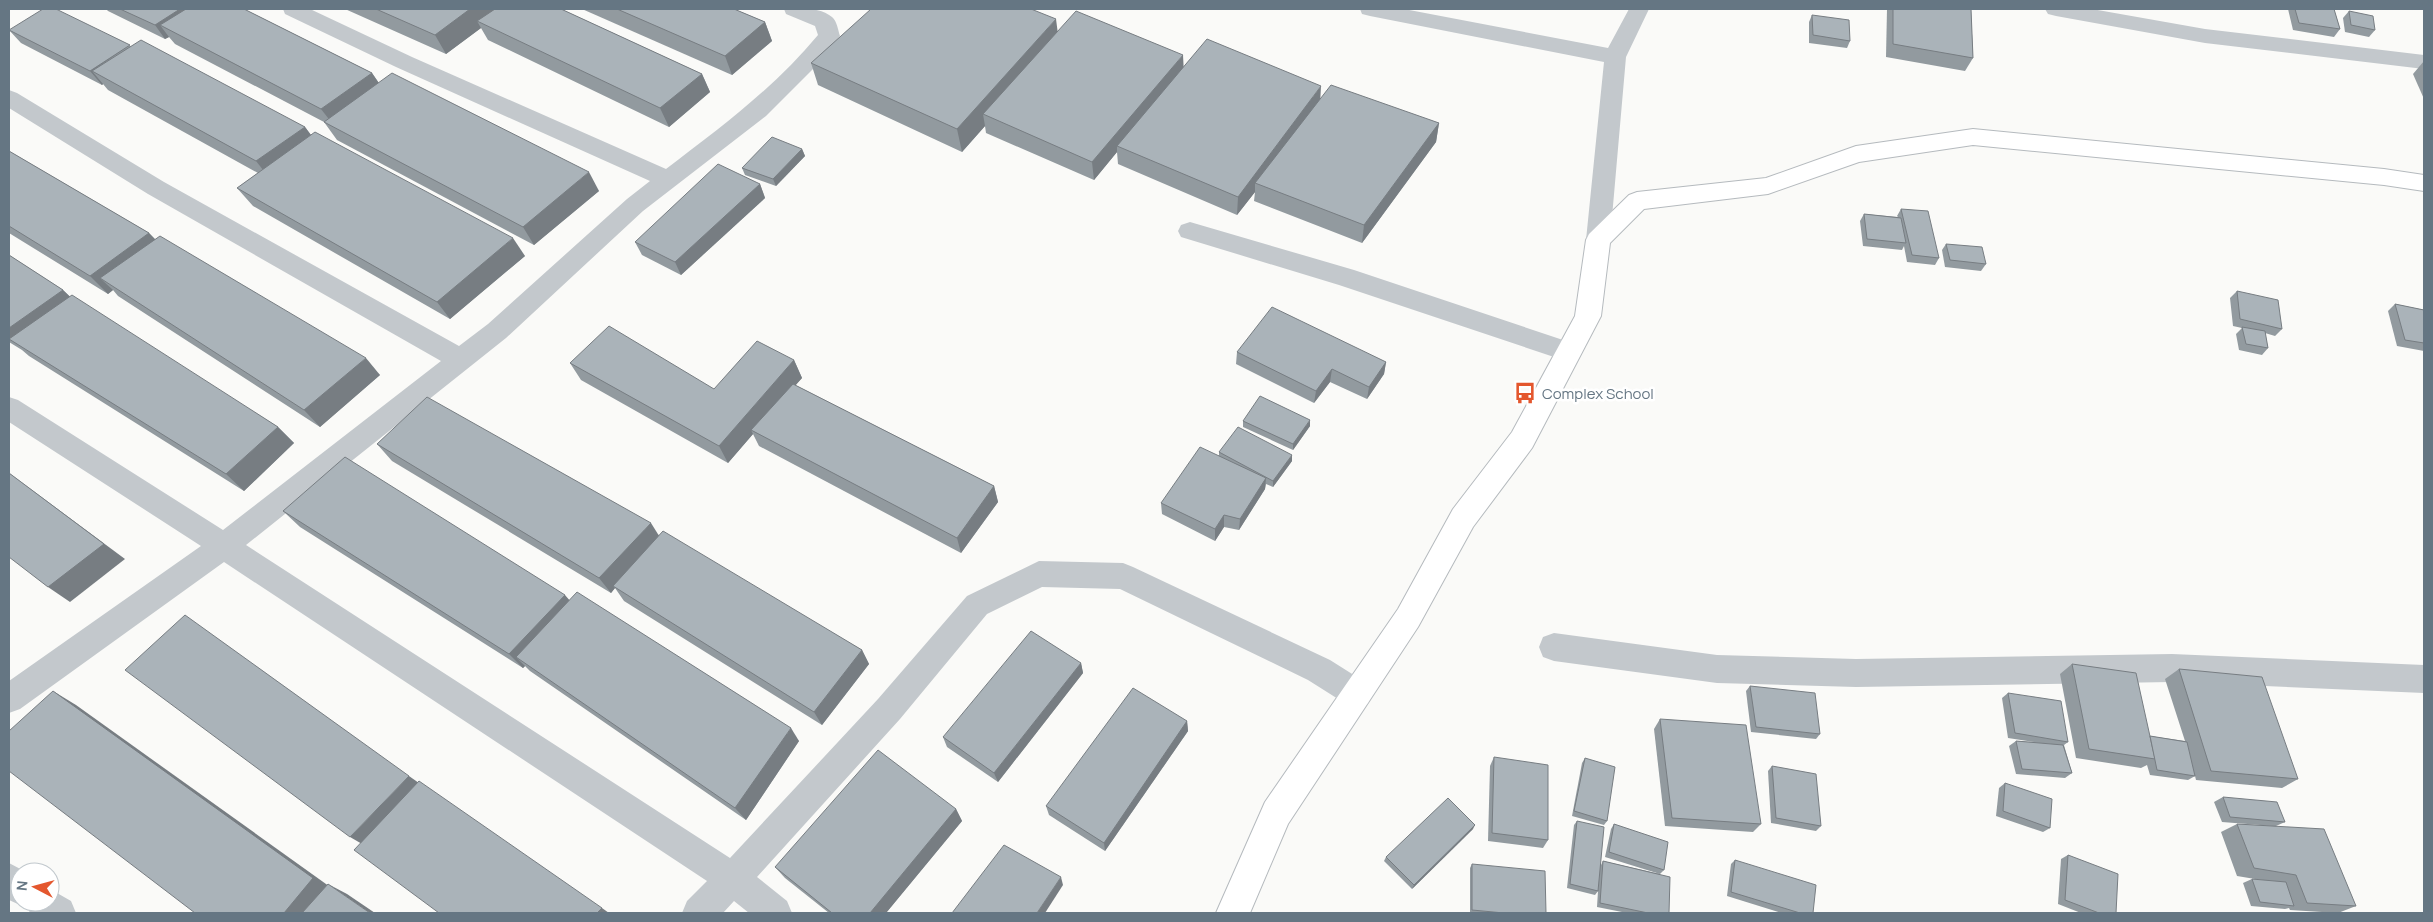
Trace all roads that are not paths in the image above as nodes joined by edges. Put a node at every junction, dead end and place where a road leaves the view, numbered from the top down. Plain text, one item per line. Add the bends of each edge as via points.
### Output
1 (293, 9) edge
2 (794, 9) edge
3 (1370, 9) edge
4 (1639, 9) edge
5 (2056, 9) edge
6 (1615, 57) junction
7 (2424, 62) edge
8 (9, 98) edge
9 (668, 180) junction
10 (2424, 183) edge
11 (1190, 231) dead end
12 (1598, 240) junction
13 (1569, 352) junction
14 (461, 360) junction
15 (9, 408) edge
16 (224, 546) junction
17 (1554, 647) dead end
18 (2424, 679) edge
19 (1357, 694) junction
20 (9, 699) edge
21 (733, 879) junction
22 (700, 913) edge
23 (775, 913) edge
24 (1233, 913) edge

1 - 9 street
2 - 9 street via 825,22 829,36 758,111
3 - 6 street
4 - 6 street
5 - 7 street via 2205,36
6 - 12 street
8 - 14 street via 156,188
9 - 14 street via 635,205
10 - 12 main road via 1973,137 1856,154 1768,186 1637,201
11 - 13 street via 1345,277
12 - 13 main road via 1588,316
13 - 19 main road via 1522,440 1463,518 1408,618
14 - 16 street
15 - 16 street
16 - 20 street
16 - 21 street
17 - 18 street via 1716,669 1856,673 2172,668
19 - 21 street via 1319,670 1123,576 1039,574 978,604 889,709
19 - 24 main road via 1276,813
21 - 22 street
21 - 23 street

